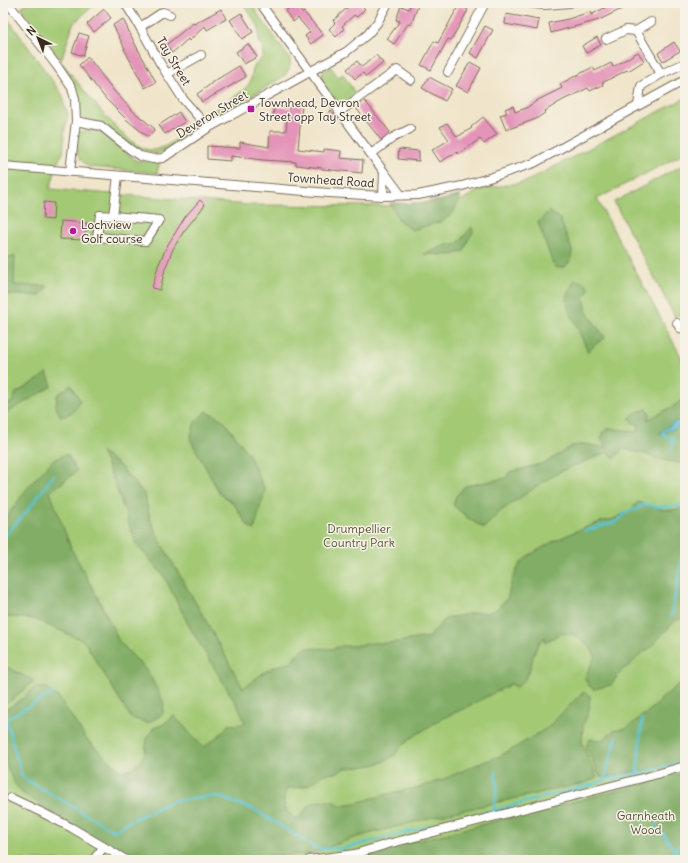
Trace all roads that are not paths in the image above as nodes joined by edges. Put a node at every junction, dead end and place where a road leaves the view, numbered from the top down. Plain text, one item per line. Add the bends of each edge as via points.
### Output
1 (8, 3) edge
2 (125, 3) edge
3 (260, 3) edge
4 (388, 3) edge
5 (484, 3) edge
6 (528, 3) edge
7 (570, 3) edge
8 (170, 15) dead end
9 (651, 22) dead end
10 (140, 27) junction
11 (636, 31) junction
12 (606, 39) dead end
13 (201, 55) dead end
14 (685, 63) edge
15 (310, 71) junction
16 (448, 72) dead end
17 (167, 74) junction
18 (661, 74) junction
19 (411, 80) dead end
20 (685, 80) edge
21 (638, 105) junction
22 (339, 112) junction
23 (76, 121) junction
24 (208, 128) junction
25 (410, 129) dead end
26 (371, 154) junction
27 (3, 166) edge
28 (70, 172) junction
29 (384, 172) junction
30 (118, 176) junction
31 (401, 195) junction
32 (383, 196) junction
33 (113, 216) junction
34 (677, 323) dead end
35 (685, 329) edge
36 (685, 766) edge
37 (11, 798) dead end
38 (104, 847) junction
39 (93, 860) edge
40 (126, 860) edge
41 (309, 860) edge

1 - 23 street via 69,83 75,99
2 - 10 street, Tay Street
3 - 15 street
4 - 15 street, Deveron Street via 376,23 358,43
5 - 16 street
6 - 7 street
8 - 10 street via 163,12
9 - 11 street
10 - 17 street, Tay Street
11 - 12 street via 626,30
11 - 18 street
13 - 17 street
14 - 18 street
15 - 22 street
15 - 24 street, Deveron Street
17 - 24 street, Tay Street via 183,99
18 - 21 street via 641,86
19 - 22 street via 397,70
20 - 21 street, Townhead Road
21 - 31 street, Townhead Road via 519,169 462,186 418,195
22 - 26 street
23 - 24 street, Deveron Street via 101,126 135,153 153,159 169,155
23 - 28 street
25 - 26 street
26 - 29 street
27 - 28 street, Townhead Road
28 - 30 street, Townhead Road
29 - 31 street
29 - 32 street
30 - 32 street, Townhead Road
30 - 33 street
31 - 32 street, Townhead Road
33 - 33 street via 100,215 97,237 146,241 159,220
34 - 35 street via 680,328
36 - 41 street via 355,854
37 - 38 street
38 - 39 street
38 - 40 street

